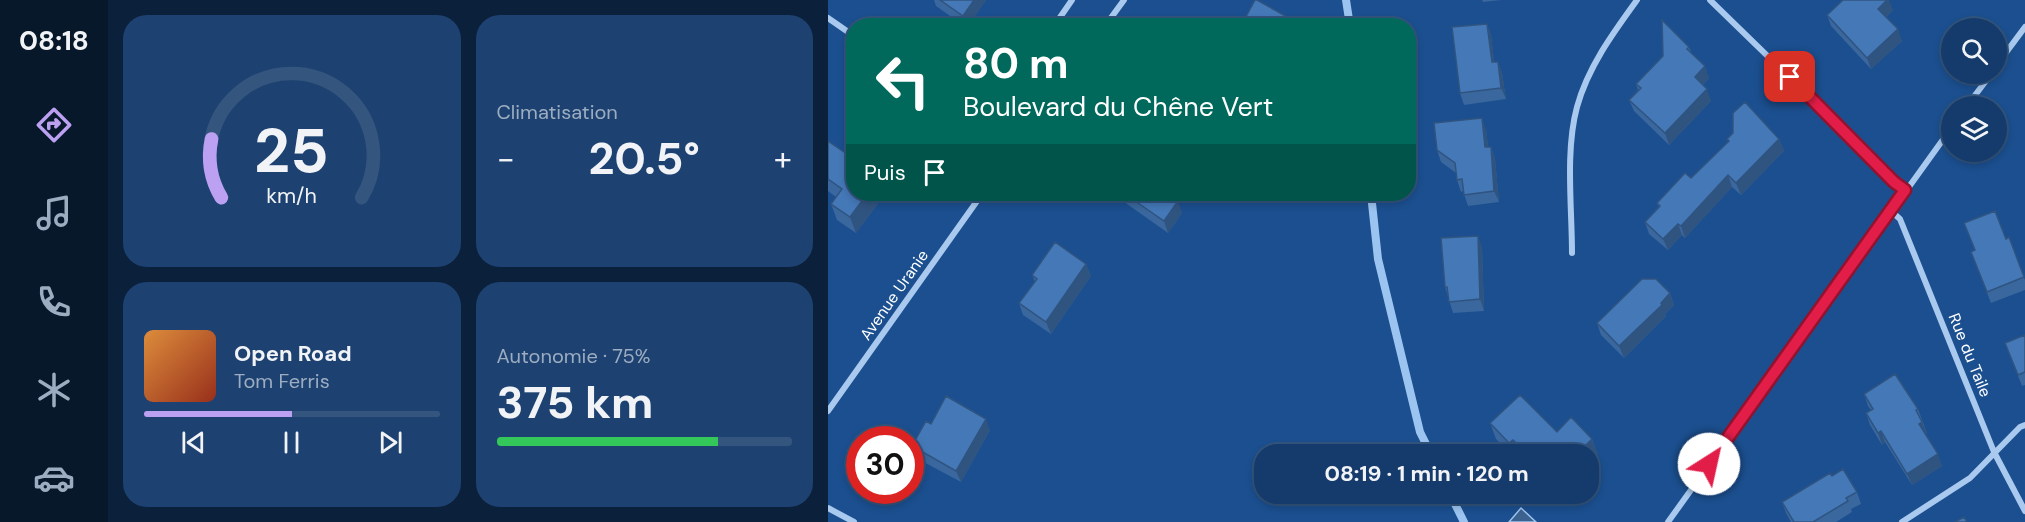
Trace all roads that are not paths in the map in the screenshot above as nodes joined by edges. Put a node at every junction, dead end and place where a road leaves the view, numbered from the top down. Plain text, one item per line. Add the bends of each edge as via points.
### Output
1 (1072, 0) edge
2 (1124, 0) edge
3 (1637, 0) edge
4 (1710, 0) edge
5 (828, 18) edge
6 (1060, 18) edge
7 (1112, 18) edge
8 (2025, 27) edge
9 (846, 30) edge
10 (2007, 51) edge
11 (1941, 142) edge
12 (1905, 190) junction
13 (977, 201) edge
14 (1891, 211) junction
15 (1572, 253) dead end
16 (828, 411) edge
17 (2025, 425) edge
18 (1994, 452) junction
19 (828, 508) edge
20 (2025, 511) edge
21 (854, 522) edge
22 (1668, 522) edge
23 (1902, 522) edge

1 - 6 street
2 - 7 street
3 - 15 street via 1590,71 1577,107 1571,138
4 - 12 street
5 - 9 street
8 - 10 street
11 - 12 street
12 - 14 street
13 - 16 street, Avenue Uranie
14 - 18 street, Rue du Taile via 1900,219
14 - 22 street
17 - 18 street
18 - 20 street, Rue du Taile
18 - 23 street via 1970,477
19 - 21 street

